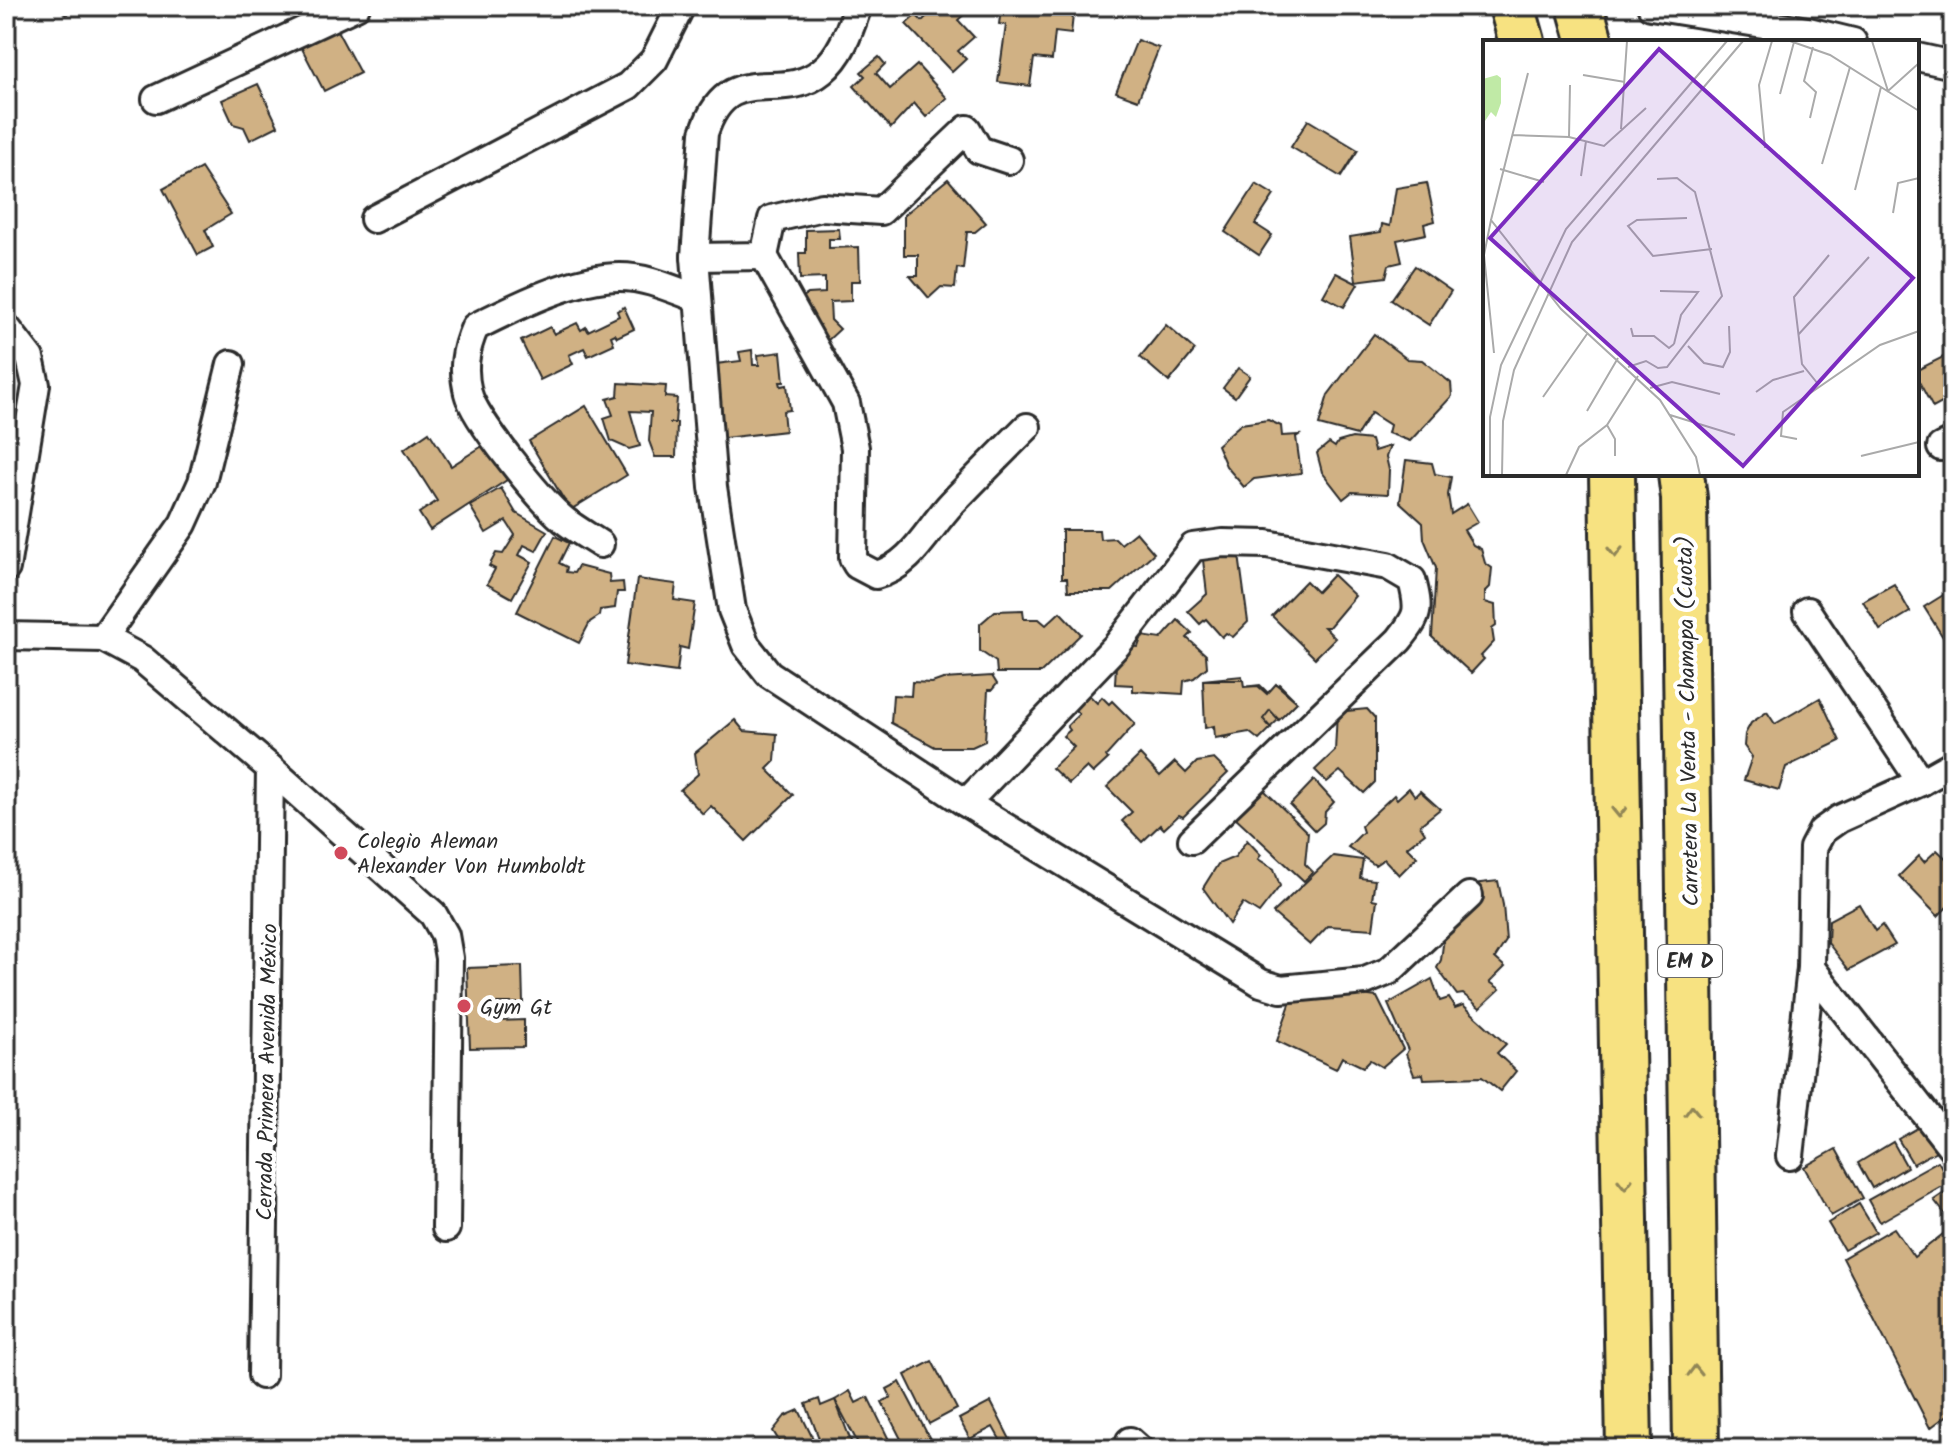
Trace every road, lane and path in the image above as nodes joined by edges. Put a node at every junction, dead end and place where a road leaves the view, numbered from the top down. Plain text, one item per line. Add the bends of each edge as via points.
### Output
1 (356, 6) edge
2 (681, 6) edge
3 (858, 6) edge
4 (1512, 6) edge
5 (1580, 6) edge
6 (1663, 8) edge
7 (1521, 40) edge
8 (1589, 40) edge
9 (1845, 40) edge
10 (1919, 57) edge
11 (1953, 65) edge
12 (156, 99) dead end
13 (1009, 160) dead end
14 (374, 219) dead end
15 (764, 256) junction
16 (695, 257) junction
17 (697, 298) junction
18 (6, 327) edge
19 (231, 364) dead end
20 (1027, 427) dead end
21 (1612, 476) edge
22 (1681, 476) edge
23 (600, 544) dead end
24 (6, 568) edge
25 (1807, 611) dead end
26 (6, 636) edge
27 (103, 638) junction
28 (1953, 764) edge
29 (270, 768) junction
30 (1921, 782) junction
31 (966, 803) junction
32 (1192, 840) dead end
33 (1469, 896) dead end
34 (1811, 968) junction
35 (1953, 1149) edge
36 (1790, 1156) dead end
37 (446, 1228) dead end
38 (262, 1375) dead end
39 (1629, 1449) edge
40 (1696, 1449) edge

1 - 12 street
2 - 14 street via 654,60 628,86
3 - 16 street via 847,37 819,74 736,90 719,100 704,133
4 - 7 highway
5 - 8 highway
6 - 9 street
10 - 11 street
13 - 15 street via 979,150 967,129 881,211 822,207 772,219
15 - 16 street
15 - 20 street via 846,403 855,448 853,558 864,570 876,575 897,567
16 - 17 street
17 - 23 street via 653,282 618,277 563,288 475,327 467,344 468,396 491,437 562,519
17 - 31 street via 713,487 732,610 746,645 769,674
18 - 24 street via 30,358 36,385
19 - 27 street via 202,482 183,524
21 -> 39 highway
40 -> 22 highway, Carretera La Venta - Chamapa (Cuota) / EM D
25 - 30 street
26 - 27 street
27 - 29 street via 142,659
28 - 30 street
29 - 37 street via 433,914 445,935
29 - 38 street, Cerrada Primera Avenida México
30 - 34 street via 1822,831 1813,848
31 - 32 street via 1117,645 1193,547 1267,544 1388,566 1412,580 1419,607 1399,640
31 - 33 street via 1197,946 1281,989 1365,981 1389,971
34 - 35 street
34 - 36 street

